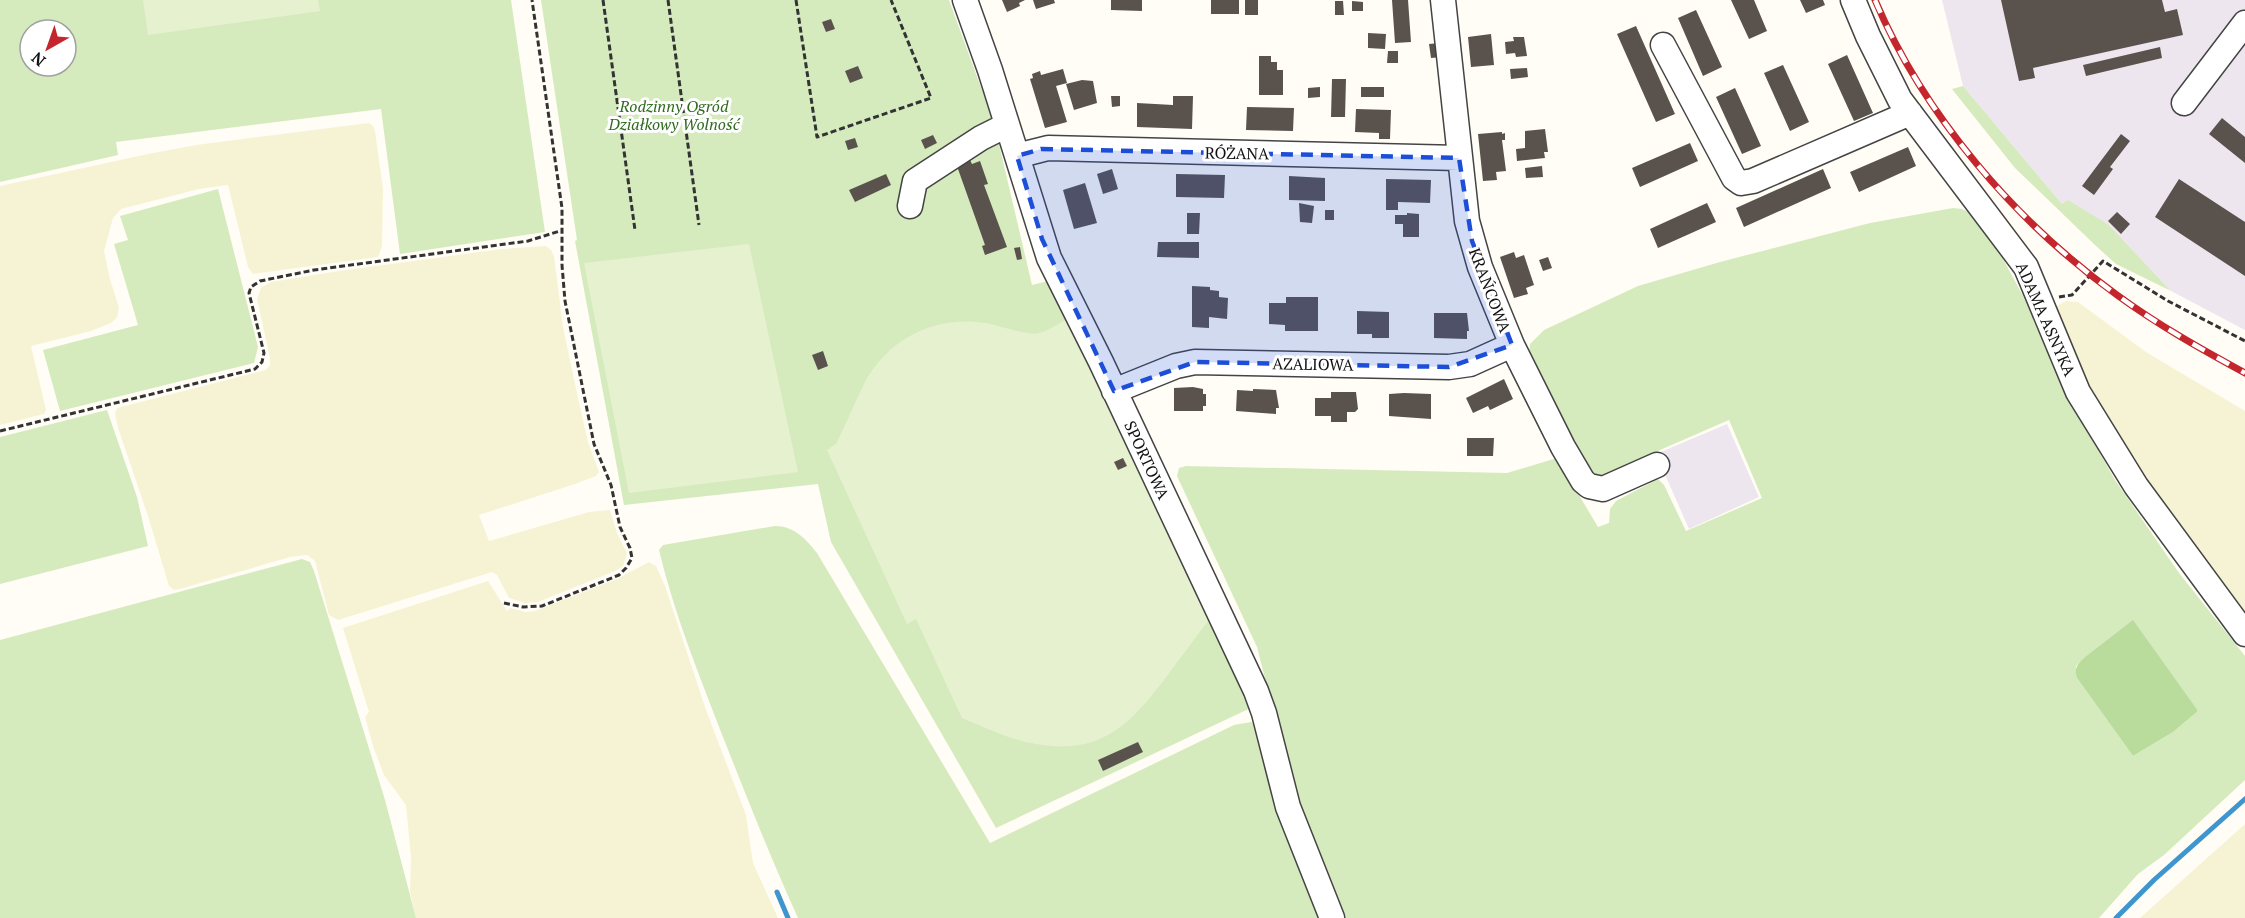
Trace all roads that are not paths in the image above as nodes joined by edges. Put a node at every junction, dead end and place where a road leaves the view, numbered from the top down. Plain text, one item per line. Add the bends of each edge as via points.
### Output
1 (965, 0) edge
2 (1443, 0) edge
3 (1853, 0) edge
4 (2245, 23) edge
5 (1663, 45) dead end
6 (2184, 103) dead end
7 (1910, 113) junction
8 (1007, 125) junction
9 (1017, 156) junction
10 (1459, 158) junction
11 (910, 206) dead end
12 (1512, 345) junction
13 (1114, 391) junction
14 (1658, 465) dead end
15 (2245, 634) edge
16 (1332, 918) edge

1 - 8 street, SPORTOWA
2 - 10 street, KRAŃCOWA
3 - 7 street, ADAMA ASNYKA via 1900,100
4 - 6 street
5 - 7 street via 1734,178 1741,183 1754,181
7 - 15 street, ADAMA ASNYKA via 2026,267 2078,392 2136,486
8 - 9 street, SPORTOWA
8 - 11 street via 915,181
9 - 10 street, RÓŻANA via 1048,148
9 - 13 street, SPORTOWA via 1049,258
10 - 12 street, KRAŃCOWA via 1472,241
12 - 13 street, AZALIOWA via 1470,364 1449,367 1199,361
12 - 14 street, KRAŃCOWA via 1563,447 1589,486 1603,489
13 - 16 street, SPORTOWA via 1257,691 1288,807

